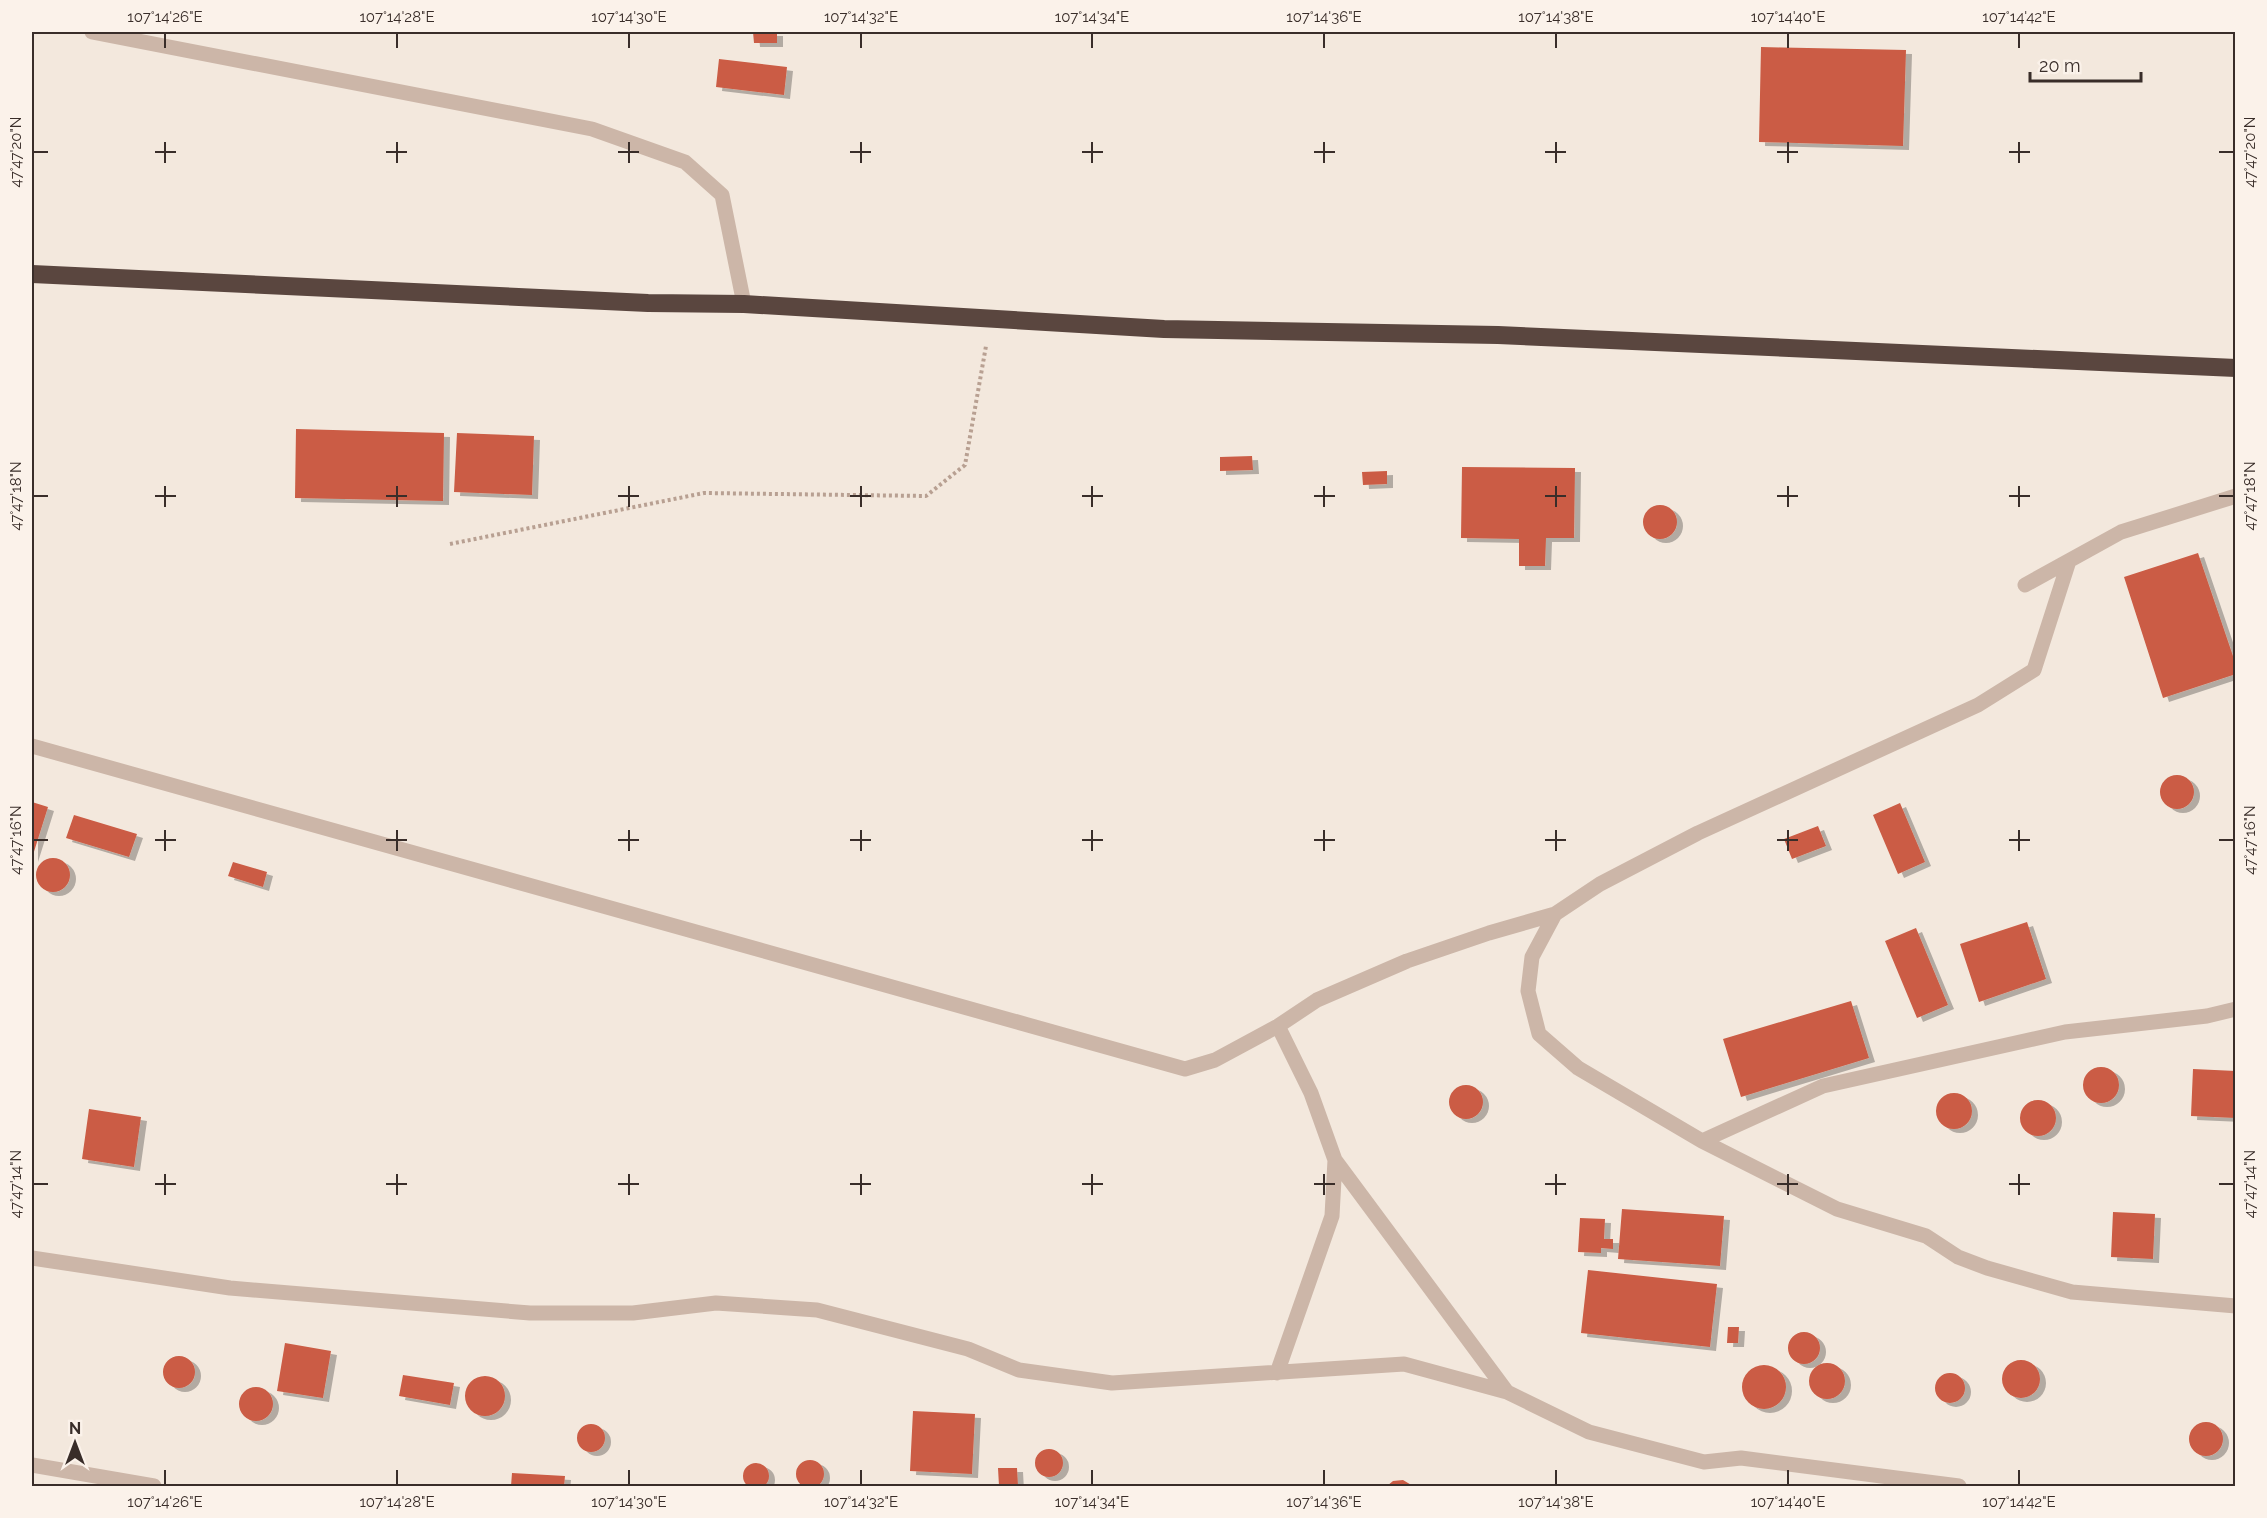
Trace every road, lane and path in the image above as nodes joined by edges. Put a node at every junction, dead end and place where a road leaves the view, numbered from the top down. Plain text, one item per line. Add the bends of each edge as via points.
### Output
1 (92, 32) edge
2 (32, 274) edge
3 (744, 304) junction
4 (991, 319) junction
5 (2235, 368) edge
6 (2235, 496) edge
7 (450, 544) dead end
8 (2069, 561) junction
9 (2025, 585) dead end
10 (32, 746) edge
11 (1556, 914) junction
12 (2235, 1009) edge
13 (1278, 1026) junction
14 (1702, 1141) junction
15 (1335, 1160) junction
16 (32, 1258) edge
17 (2235, 1306) edge
18 (1277, 1373) junction
19 (1507, 1392) junction
20 (32, 1464) edge
21 (154, 1486) edge
22 (1959, 1486) edge

1 - 3 street via 592,129 685,162 722,195
2 - 3 highway via 648,303
3 - 4 highway
4 - 5 highway via 1164,328 1498,335
4 - 7 path via 965,465 926,496 704,493
6 - 8 street via 2121,532
8 - 9 street
8 - 11 street via 2034,670 1978,705 1698,833 1600,884
10 - 13 street via 1185,1069 1215,1060
11 - 13 street via 1407,961 1317,1000
11 - 14 street via 1532,957 1528,991 1539,1034 1578,1068
12 - 14 street via 2207,1016 2065,1032 1823,1086
13 - 15 street via 1311,1093
14 - 17 street via 1837,1209 1926,1236 1958,1257 1987,1268 2072,1292
15 - 18 street via 1332,1216
15 - 19 street
16 - 18 street via 230,1288 530,1313 633,1313 716,1303 818,1310 968,1349 1018,1370 1112,1383
18 - 19 street via 1404,1364
19 - 22 street via 1589,1432 1704,1462 1741,1458
20 - 21 street

